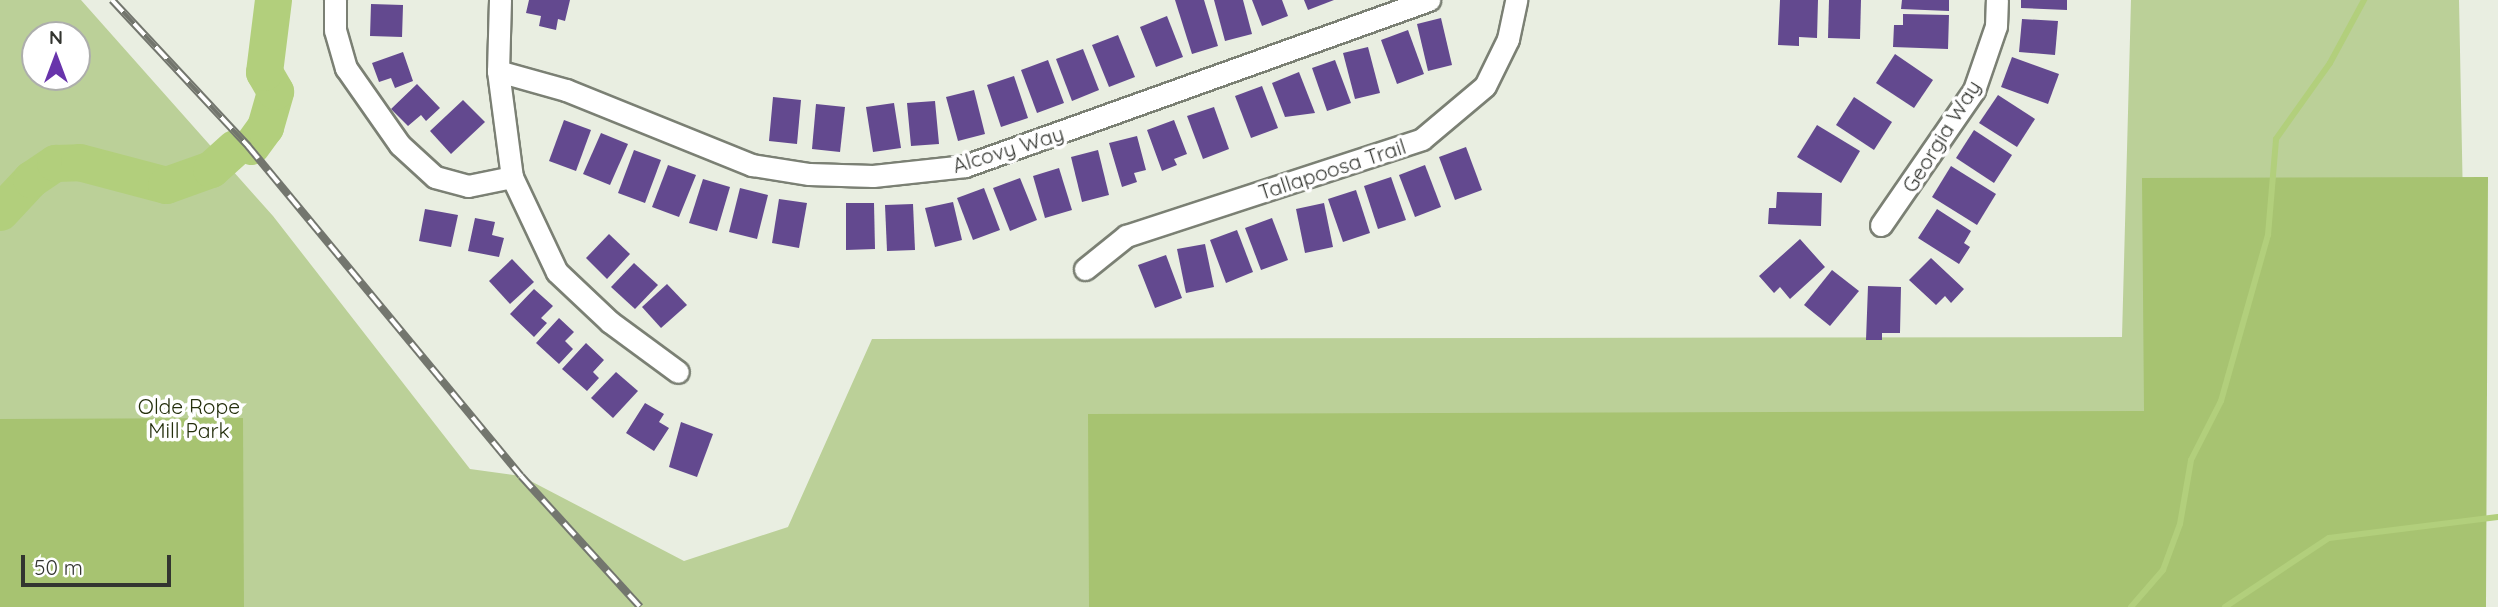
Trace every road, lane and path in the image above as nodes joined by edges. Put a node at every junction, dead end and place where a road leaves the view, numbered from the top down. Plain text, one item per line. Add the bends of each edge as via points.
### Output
1 (335, 0) edge
2 (500, 0) edge
3 (1429, 0) edge
4 (1516, 0) edge
5 (1997, 0) edge
6 (498, 71) junction
7 (512, 177) junction
8 (1881, 225) dead end
9 (1085, 269) dead end
10 (678, 372) dead end

1 - 7 street via 335,30 346,68 400,145 435,177 468,186
2 - 6 street
3 - 6 street, Alcovy Way via 965,166 873,176 809,174 752,165 566,90
4 - 9 street, Tallapoosa Trail via 1508,39 1485,86 1422,139 1126,236
5 - 8 street, Georgia Way via 1996,26 1974,90
6 - 7 street
7 - 10 street via 557,272 610,322

